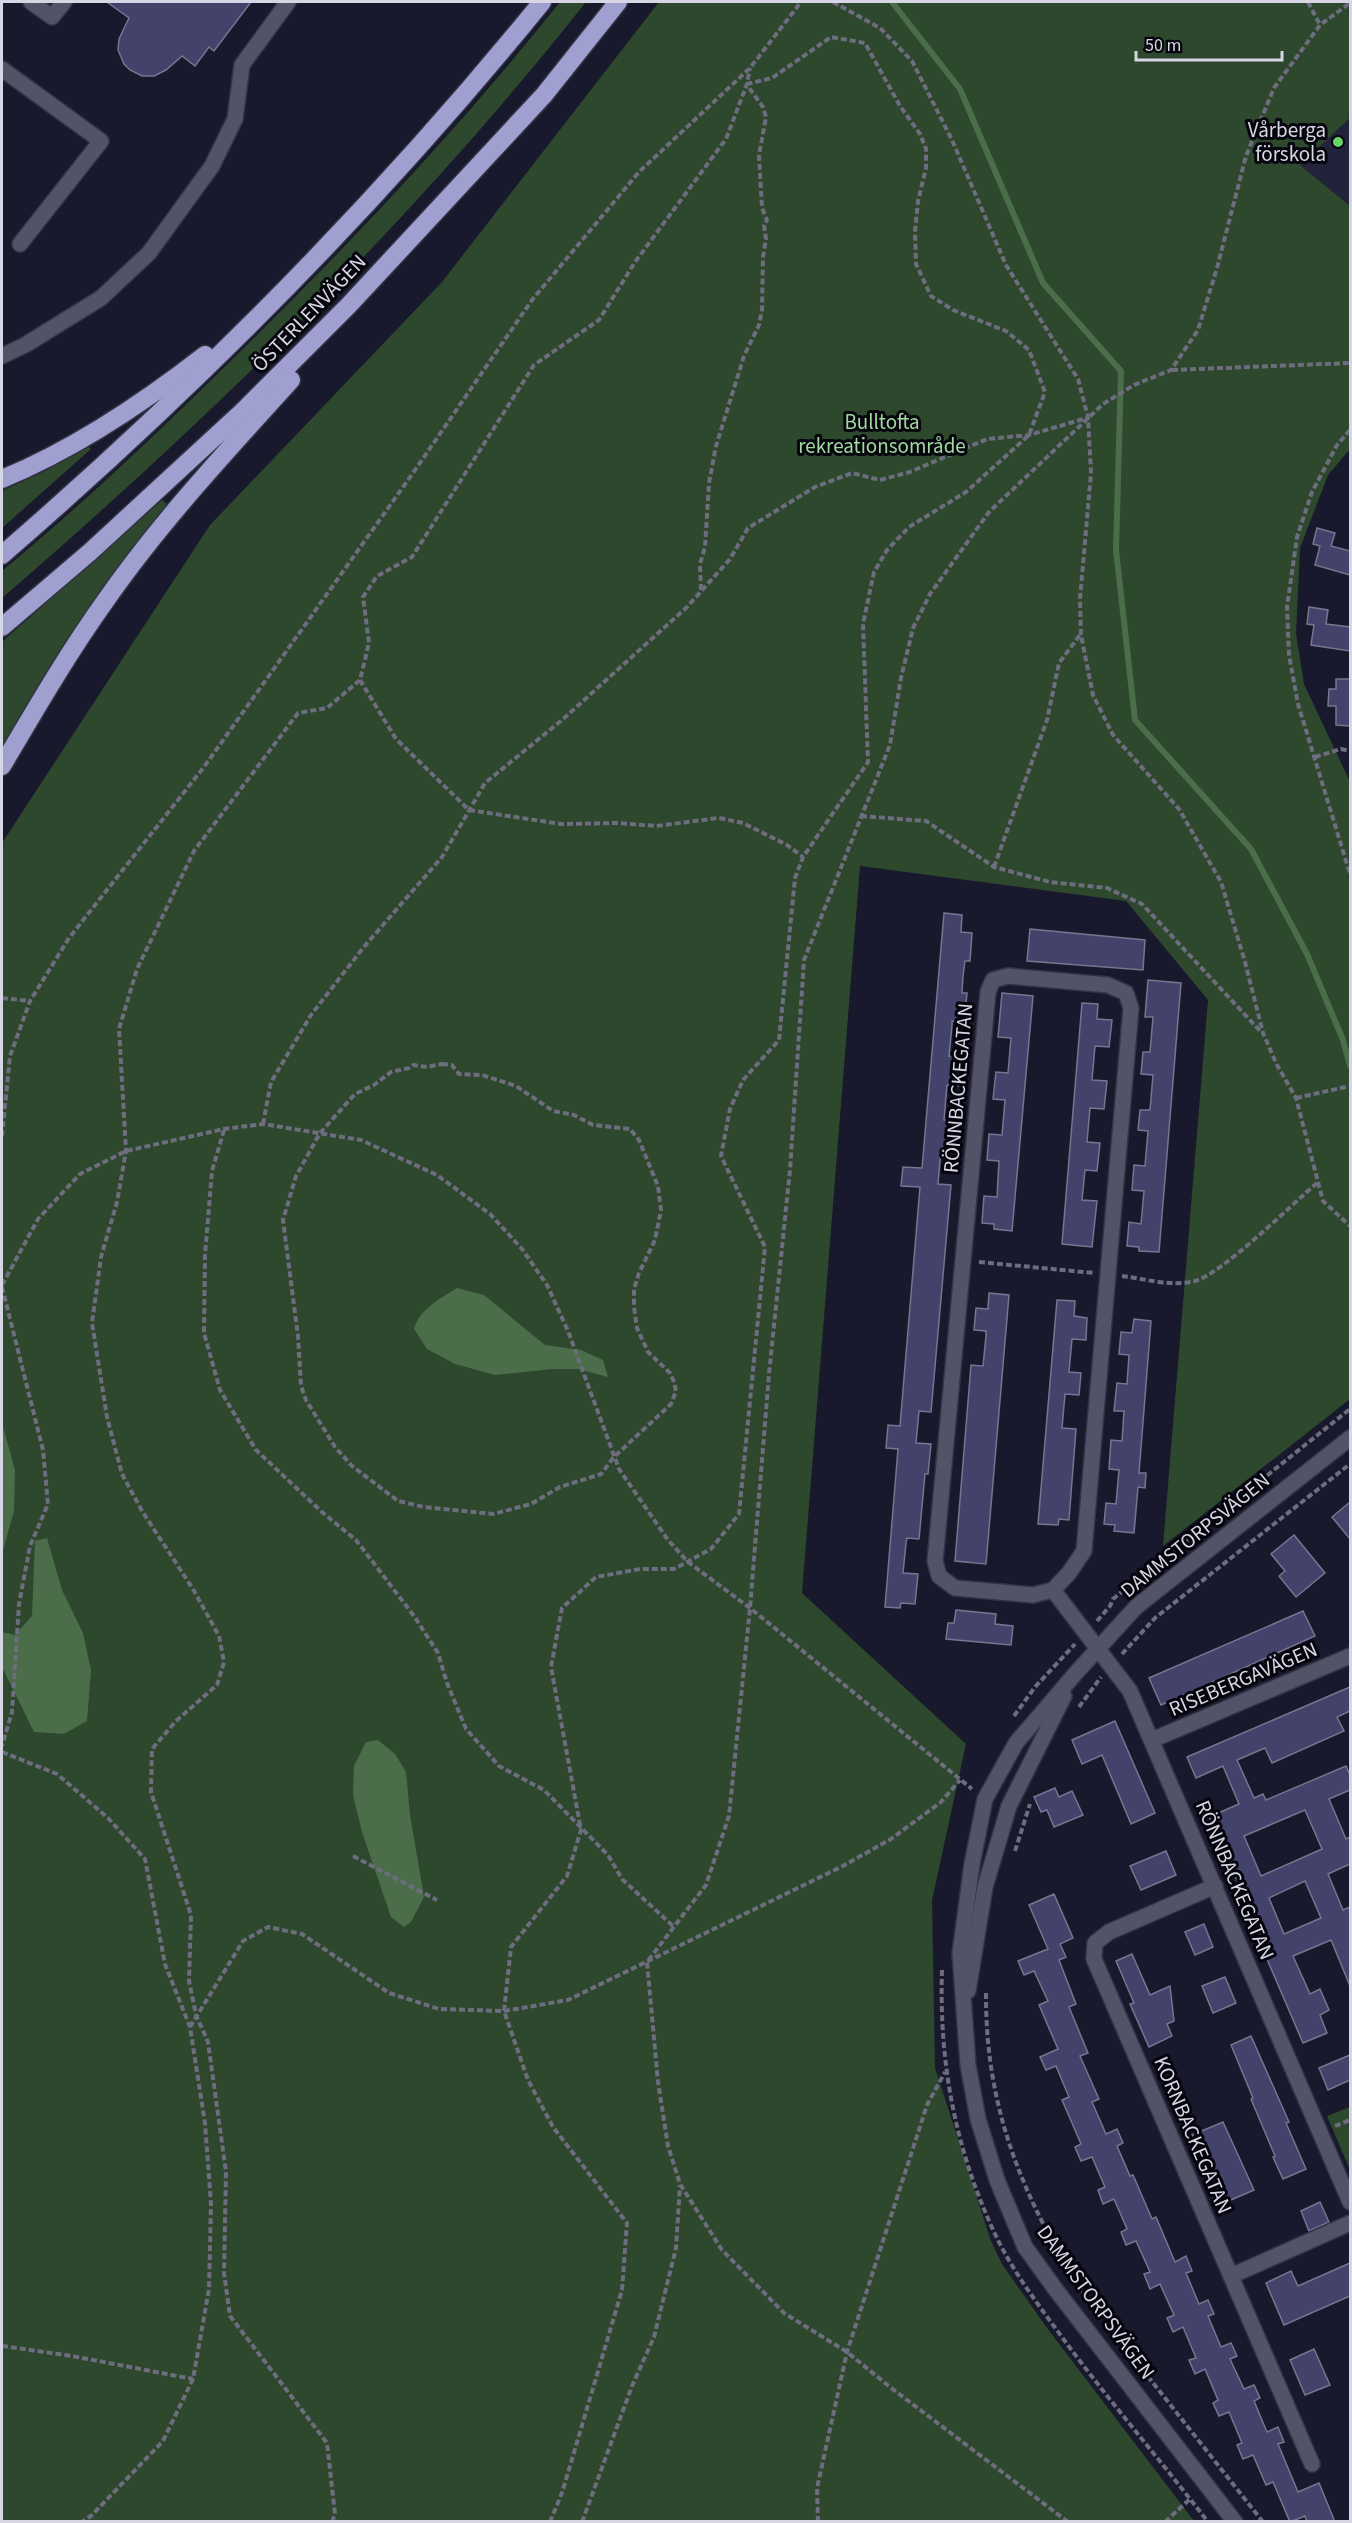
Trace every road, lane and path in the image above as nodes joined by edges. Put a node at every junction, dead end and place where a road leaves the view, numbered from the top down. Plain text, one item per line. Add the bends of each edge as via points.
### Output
1 (31, 2) edge
2 (64, 2) edge
3 (288, 2) edge
4 (542, 2) edge
5 (618, 2) edge
6 (801, 2) edge
7 (833, 2) edge
8 (1308, 2) edge
9 (1350, 3) edge
10 (1320, 25) junction
11 (750, 68) junction
12 (2, 69) edge
13 (747, 84) junction
14 (544, 95) junction
15 (20, 244) dead end
16 (273, 303) junction
17 (2, 356) edge
18 (1350, 363) edge
19 (1171, 370) junction
20 (1088, 417) junction
21 (1350, 430) edge
22 (1029, 435) junction
23 (2, 479) edge
24 (2, 555) edge
25 (702, 591) junction
26 (2, 627) edge
27 (1081, 635) junction
28 (360, 680) junction
29 (1350, 751) edge
30 (1315, 757) junction
31 (2, 766) edge
32 (470, 810) junction
33 (861, 816) junction
34 (803, 857) junction
35 (994, 867) junction
36 (1350, 874) edge
37 (2, 998) edge
38 (30, 1001) junction
39 (1263, 1033) junction
40 (1350, 1086) edge
41 (1296, 1098) junction
42 (263, 1124) junction
43 (224, 1130) junction
44 (320, 1133) junction
45 (2, 1136) edge
46 (126, 1151) junction
47 (1317, 1183) junction
48 (1350, 1226) edge
49 (963, 1260) junction
50 (1108, 1274) junction
51 (2, 1286) edge
52 (1350, 1409) edge
53 (1350, 1438) edge
54 (614, 1457) junction
55 (688, 1562) junction
56 (1053, 1590) junction
57 (750, 1608) junction
58 (1085, 1633) junction
59 (1097, 1649) junction
60 (1350, 1656) edge
61 (1075, 1674) junction
62 (1009, 1724) dead end
63 (1152, 1740) junction
64 (2, 1746) edge
65 (2, 1752) edge
66 (976, 1779) dead end
67 (969, 1799) dead end
68 (581, 1830) junction
69 (354, 1856) dead end
70 (1215, 1886) junction
71 (437, 1900) dead end
72 (674, 1927) junction
73 (943, 1960) dead end
74 (647, 1962) junction
75 (504, 2011) junction
76 (964, 2011) junction
77 (196, 2015) junction
78 (190, 2026) junction
79 (945, 2071) junction
80 (681, 2184) junction
81 (1350, 2202) edge
82 (1350, 2223) edge
83 (1231, 2276) junction
84 (2, 2346) edge
85 (847, 2352) junction
86 (193, 2379) junction
87 (1312, 2464) dead end
88 (1207, 2485) junction
89 (1190, 2498) junction
90 (82, 2522) edge
91 (332, 2522) edge
92 (550, 2522) edge
93 (582, 2522) edge
94 (818, 2522) edge
95 (1068, 2522) edge
96 (1165, 2522) edge
97 (1208, 2522) edge
98 (1236, 2522) edge

1 - 2 street via 52,17
3 - 17 street via 242,65 235,119 212,166 149,253 101,298
4 - 16 highway, ÖSTERLENVÄGEN via 398,172
5 - 14 highway, ÖSTERLENVÄGEN
6 - 11 path
7 - 20 path via 880,28 912,61 952,140 1006,265 1078,379
8 - 10 path
9 - 10 path
10 - 19 path via 1274,88 1246,156 1198,330
11 - 13 path
11 - 38 path via 639,172 532,300 204,767 69,938
12 - 15 street via 101,141
13 - 22 path via 772,78 831,37 865,43 900,106 921,134 926,149 915,232 916,264 931,296 953,310 1006,331 1029,350 1045,392
13 - 25 path via 766,117 759,155 762,208 767,220 762,310 716,446 700,564
13 - 28 path via 726,139 635,262 599,320 534,364 412,557 377,576 363,597 369,643
14 - 26 highway, ÖSTERLENVÄGEN via 349,305 243,411
14 - 31 highway via 148,544 69,654
16 - 23 highway via 128,412
16 - 24 highway, ÖSTERLENVÄGEN via 142,430
18 - 19 path
19 - 20 path via 1134,385
20 - 22 path
20 - 27 path via 1091,473 1080,599
20 - 33 path via 989,512 930,594 913,628 890,745
21 - 30 path via 1337,445 1312,492 1297,537 1287,607 1289,655 1298,704
22 - 25 path via 987,440 910,472 880,480 852,473 814,487 748,528 730,559
22 - 34 path via 966,492 909,527 887,550 874,572 863,624 868,762
25 - 32 path via 562,720 485,783
27 - 35 path via 1059,663 1047,720
27 - 39 path via 1093,695 1113,735 1179,809 1221,882
28 - 32 path via 396,739
28 - 46 path via 327,708 298,713 194,851 137,969 119,1029
29 - 30 path via 1341,749
30 - 36 path
32 - 34 path via 561,824 656,826 719,819 743,823
32 - 42 path via 442,857 311,1015 271,1082
33 - 35 path via 926,821
33 - 57 path via 804,960 790,1170
34 - 55 path via 795,878 779,1040 743,1080 730,1109 721,1156 765,1247 739,1514 711,1549
35 - 39 path via 1050,882 1107,888 1142,904
37 - 38 path
38 - 45 path via 10,1056
39 - 41 path
40 - 41 path
41 - 47 path
42 - 43 path
42 - 44 path
43 - 46 path
43 - 68 path via 212,1170 205,1255 204,1333 220,1390 256,1450 356,1540 414,1616 438,1653 466,1729 499,1766 544,1790
44 - 54 path via 361,1140 436,1174 490,1214 522,1249 547,1285 568,1331
44 - 54 path via 296,1176 283,1220 301,1386 325,1434 346,1460 398,1501 494,1514 531,1504 560,1487 594,1478
44 - 54 path via 355,1094 391,1072 413,1065 442,1064 452,1065 459,1074 482,1075 516,1086 553,1111 574,1115 593,1125 630,1129 639,1140 659,1192 661,1219 634,1289 638,1328 648,1352 670,1373 676,1392 671,1404
46 - 51 path via 80,1174 38,1219
46 - 77 path via 92,1323 108,1417 122,1474 219,1636 224,1662 217,1685 176,1721 152,1749 151,1792 191,1915 189,1981
47 - 48 path via 1323,1201
47 - 50 path via 1216,1270 1196,1280 1171,1283
49 - 50 path
49 - 50 street, RÖNNBACKEGATAN via 988,992 993,980 1008,976 1108,985 1126,993 1131,1008
49 - 56 street, RÖNNBACKEGATAN via 935,1561 939,1576 955,1588 1033,1595
50 - 56 street, RÖNNBACKEGATAN via 1084,1551
51 - 64 path via 43,1450 48,1504 30,1546 19,1604 12,1712
52 - 58 path via 1113,1599
53 - 59 street, DAMMSTORPSVÄGEN via 1136,1607
54 - 55 path
55 - 57 path
55 - 68 path via 674,1569 640,1569 596,1577 562,1608 551,1667
56 - 58 street, RÖNNBACKEGATAN
57 - 72 path via 729,1816 706,1885
57 - 74 path via 960,1780 941,1802 891,1839 783,1897
58 - 59 street, RÖNNBACKEGATAN
58 - 62 path via 1035,1687
59 - 61 street, DAMMSTORPSVÄGEN
59 - 63 street, RÖNNBACKEGATAN via 1130,1691
60 - 63 street, RISEBERGAVÄGEN
61 - 76 street, DAMMSTORPSVÄGEN via 1009,1806 985,1887
61 - 76 street, DAMMSTORPSVÄGEN via 1016,1743 985,1799 960,1953
63 - 70 street, RÖNNBACKEGATAN
65 - 78 path via 57,1774 108,1818 146,1860 165,1964
66 - 67 path
68 - 72 path via 608,1855 622,1879
68 - 75 path via 567,1876 511,1947
69 - 71 path
70 - 81 street, RÖNNBACKEGATAN
70 - 83 street, KORNBACKEGATAN via 1109,1932 1095,1943 1094,1959
72 - 74 path
73 - 79 path
74 - 75 path via 567,2000
74 - 80 path via 658,2082 668,2146
75 - 77 path via 439,2009 389,1993 302,1934 268,1927 243,1941
75 - 92 path via 528,2080 553,2127 627,2223 622,2290
76 - 88 street, DAMMSTORPSVÄGEN via 978,2119 997,2180 1025,2247
77 - 78 path
77 - 91 path via 208,2042 226,2172 224,2273 230,2316 327,2443 335,2514
78 - 86 path via 206,2123 211,2204 208,2289
79 - 85 path via 927,2105
79 - 89 path via 972,2176 996,2235 1027,2289 1085,2369
80 - 85 path via 722,2250 784,2313
80 - 93 path via 676,2248 654,2337
82 - 83 street
83 - 87 street, KORNBACKEGATAN
84 - 86 path
85 - 94 path via 817,2488
85 - 95 path
86 - 90 path via 162,2441
88 - 89 path
88 - 98 street, DAMMSTORPSVÄGEN
89 - 96 path
89 - 97 path

